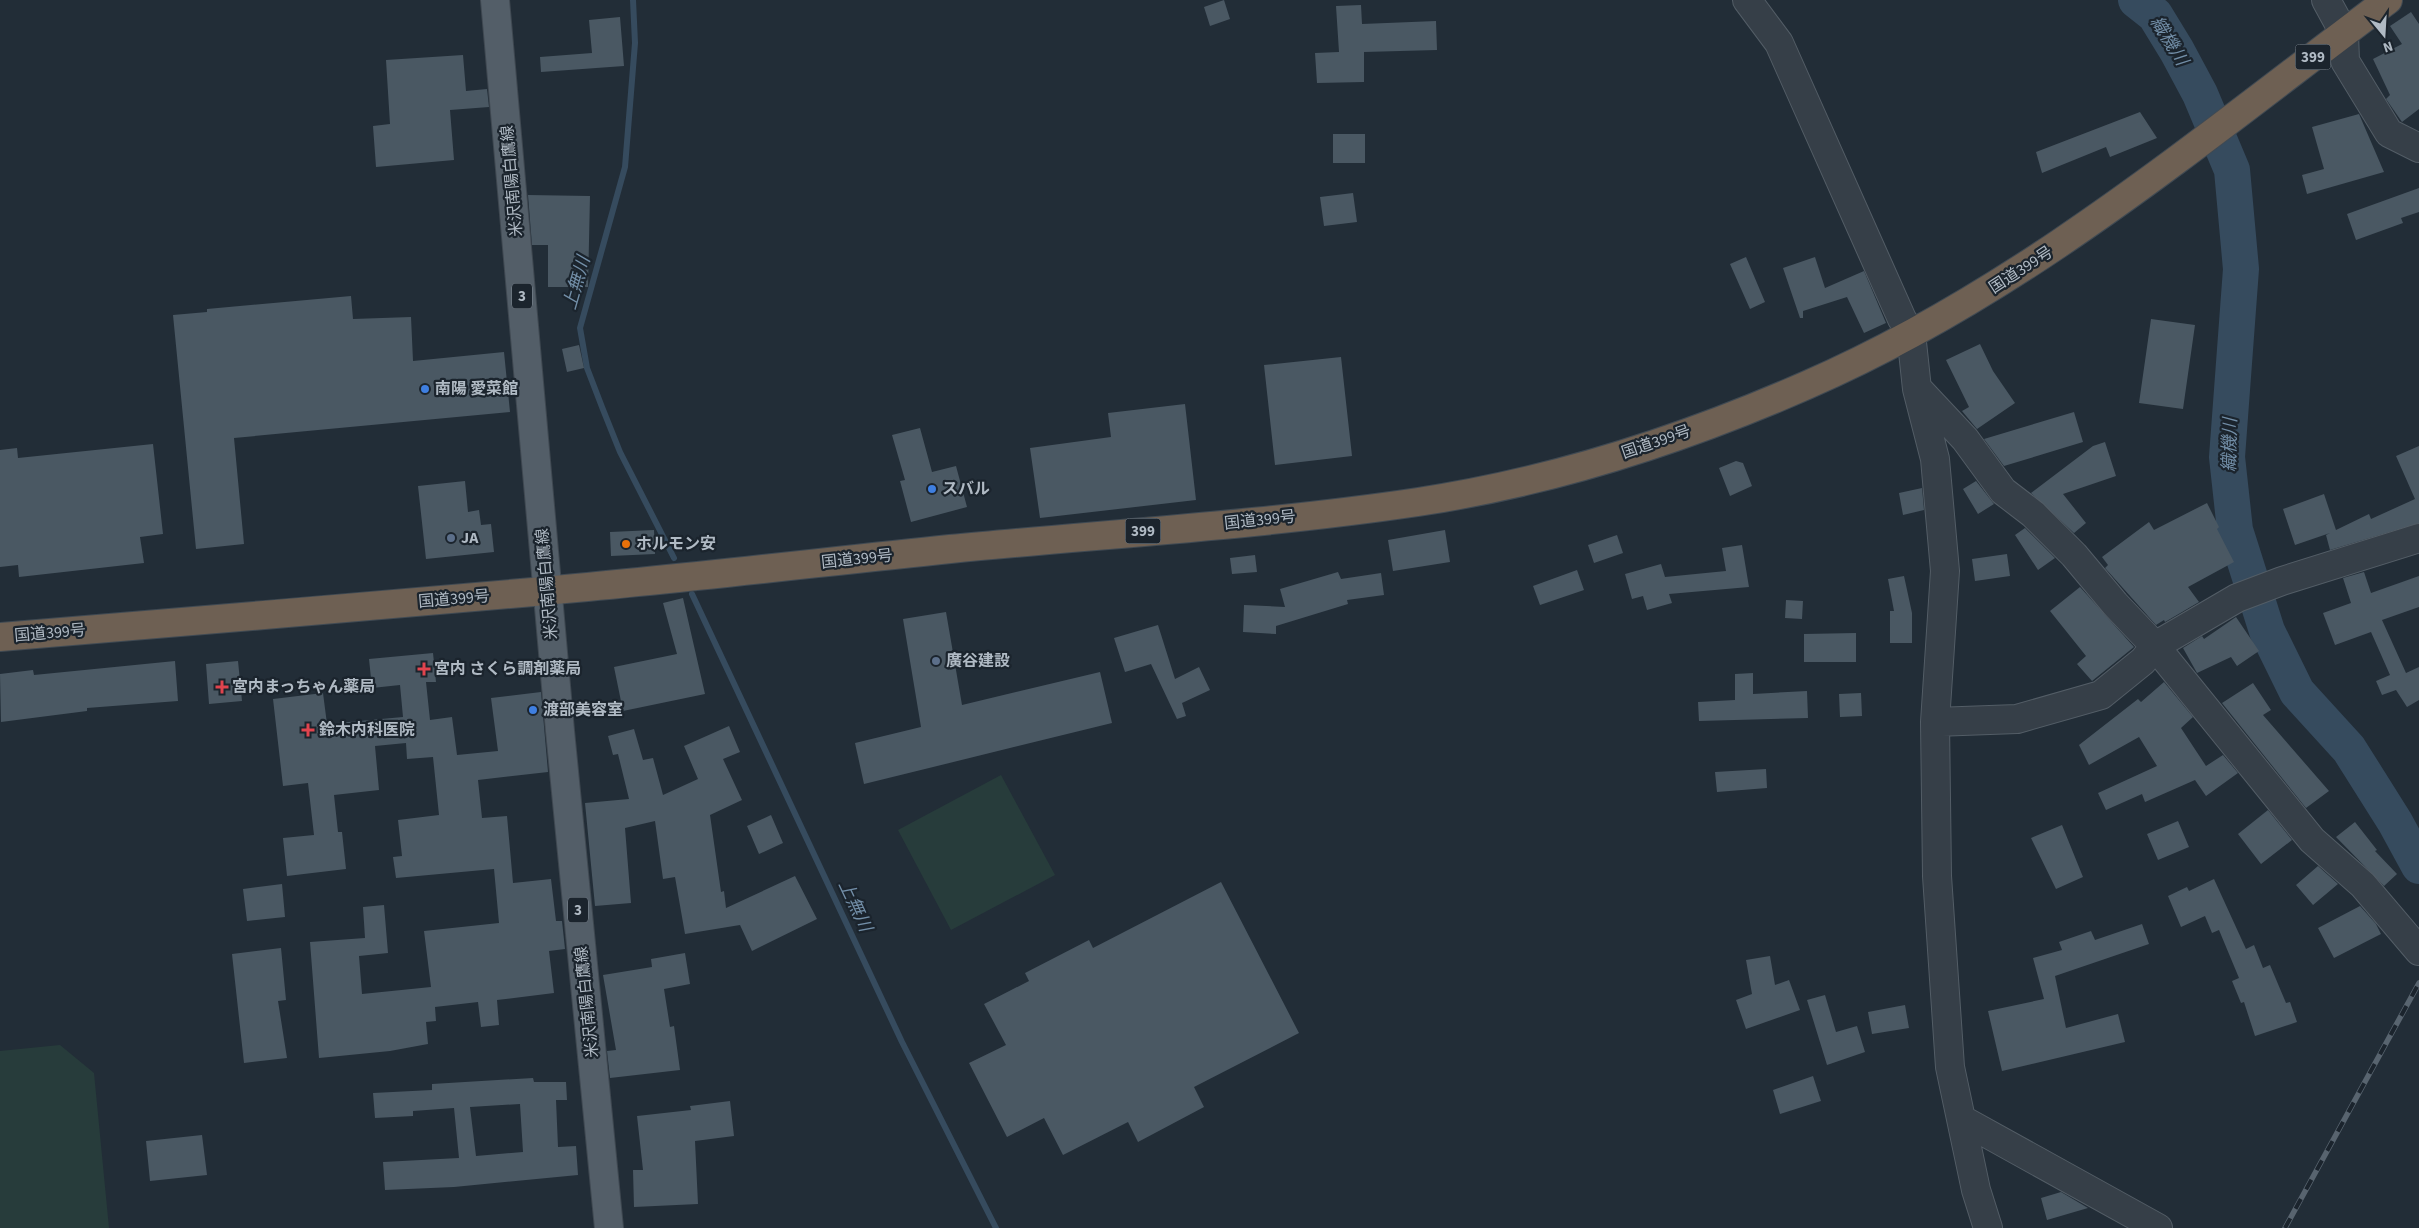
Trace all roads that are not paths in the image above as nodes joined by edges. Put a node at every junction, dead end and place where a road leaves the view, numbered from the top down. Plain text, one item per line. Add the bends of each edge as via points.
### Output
1 (496, 0) edge
2 (1747, 0) edge
3 (2326, 0) edge
4 (2388, 0) edge
5 (2344, 33) junction
6 (2419, 148) edge
7 (1911, 333) junction
8 (1917, 389) junction
9 (2419, 538) edge
10 (548, 591) junction
11 (0, 638) edge
12 (2155, 646) junction
13 (1935, 722) junction
14 (2419, 951) edge
15 (1961, 1119) junction
16 (609, 1228) edge
17 (1988, 1228) edge
18 (2158, 1228) edge

1 - 10 main road, 米沢南陽白鷹線 / 3
2 - 7 street via 1779,43
3 - 5 street
4 - 5 highway, 国道399号 / 399
5 - 6 street via 2345,62 2389,133
5 - 7 highway, 国道399号 / 399 via 2051,250 1978,298
7 - 8 street
7 - 10 highway, 国道399号 / 399 via 1810,384 1616,456 1514,483 1420,502
8 - 12 street via 1965,439 2003,491 2033,514 2074,555
8 - 13 street via 1935,460 1945,571
9 - 12 street via 2237,598
10 - 11 highway, 国道399号 / 399
10 - 16 main road, 米沢南陽白鷹線 / 3
12 - 13 street via 2143,661 2100,695 2017,719
12 - 14 street via 2312,840 2363,885
13 - 15 street via 1937,876 1944,997 1950,1067
15 - 17 street via 1976,1190
15 - 18 street

